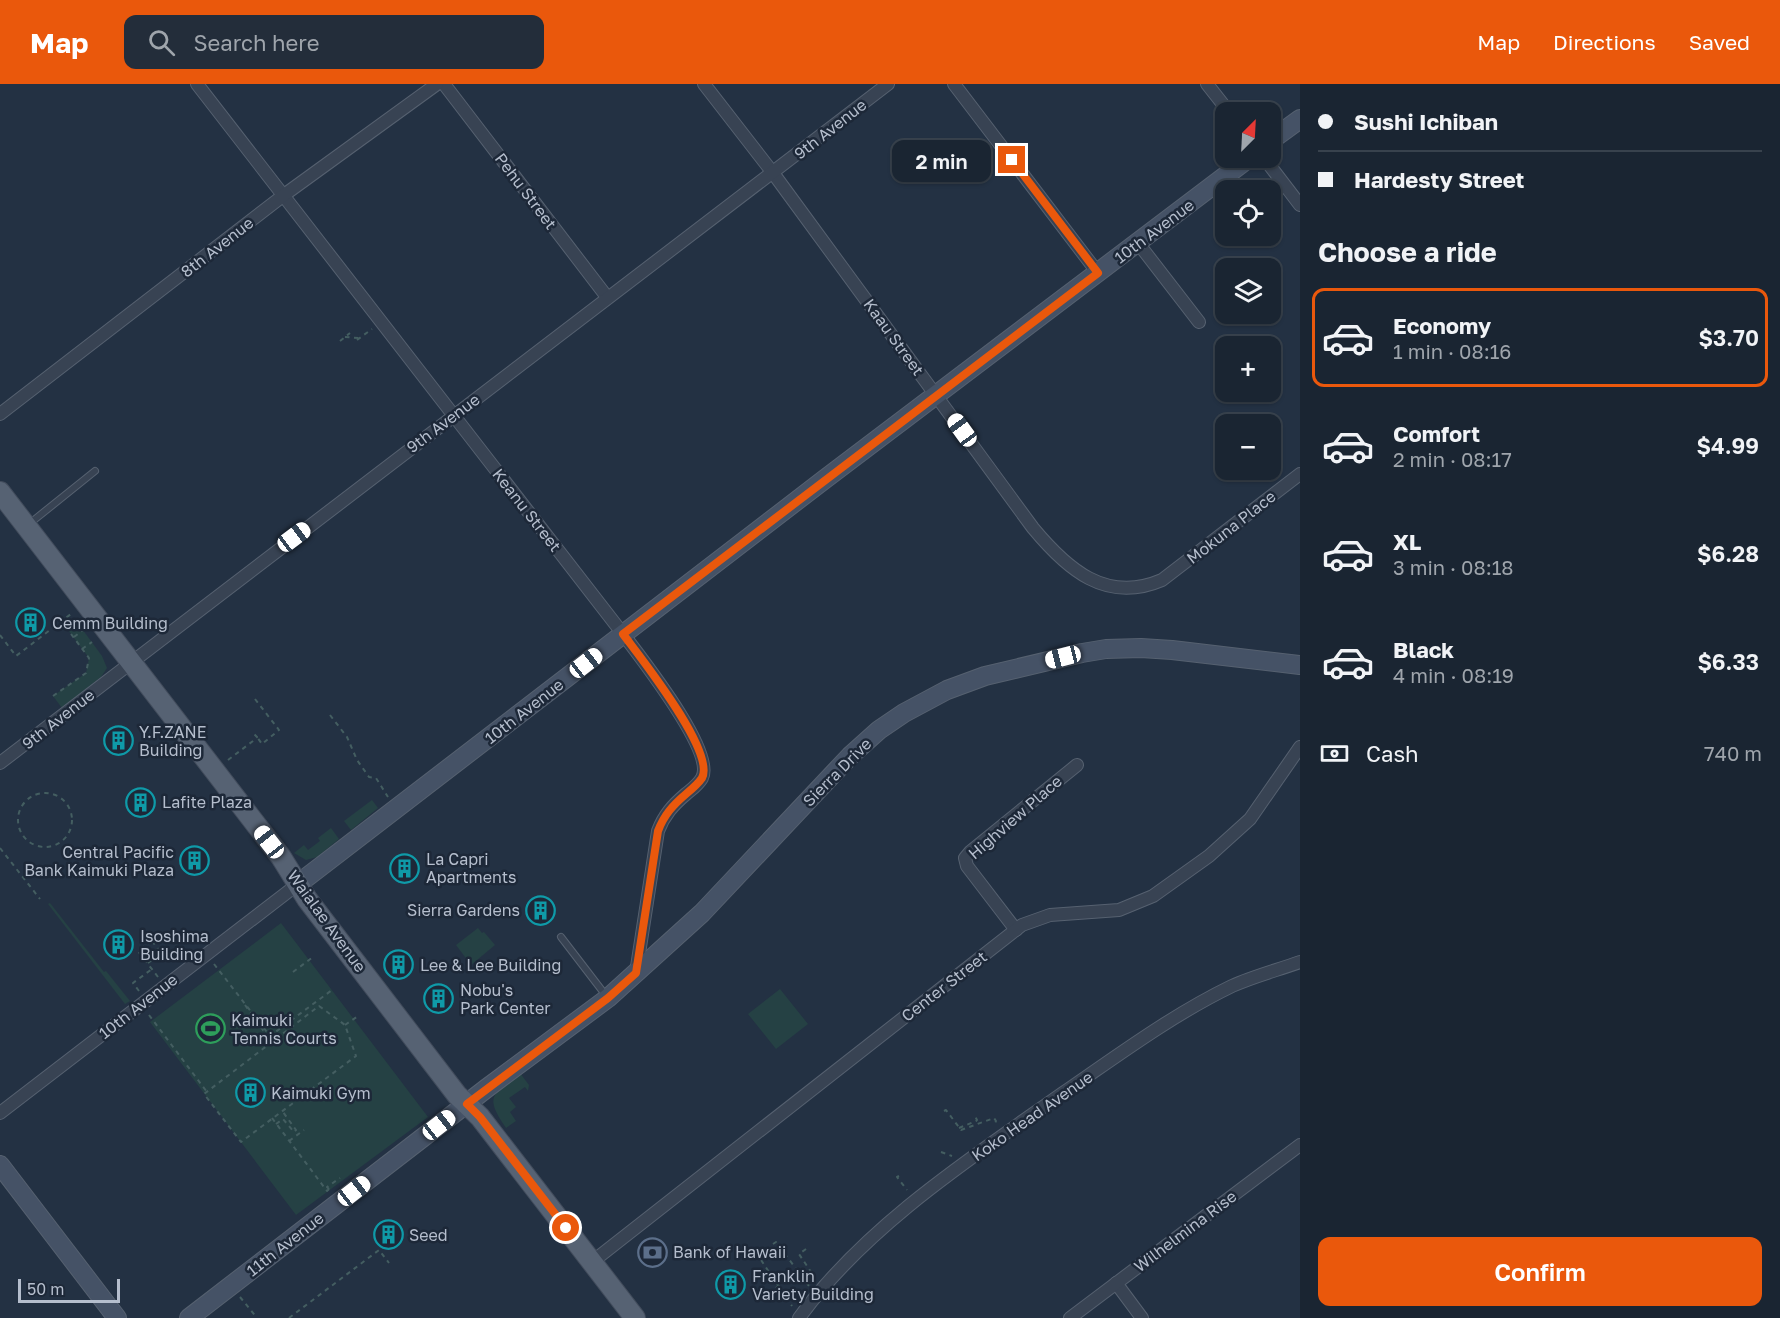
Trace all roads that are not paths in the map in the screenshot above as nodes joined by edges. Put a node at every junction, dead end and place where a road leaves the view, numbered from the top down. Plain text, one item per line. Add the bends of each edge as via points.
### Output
1 (197, 84) edge
2 (437, 84) edge
3 (444, 84) edge
4 (704, 84) edge
5 (888, 84) edge
6 (954, 84) edge
7 (1207, 84) edge
8 (1221, 102) edge
9 (1300, 119) edge
10 (1281, 133) edge
11 (1237, 168) edge
12 (1271, 168) edge
13 (773, 173) junction
14 (284, 195) junction
15 (1300, 205) edge
16 (1138, 243) junction
17 (1098, 273) junction
18 (607, 297) junction
19 (1199, 322) dead end
20 (937, 395) junction
21 (0, 414) edge
22 (453, 415) junction
23 (95, 471) dead end
24 (1300, 474) edge
25 (0, 492) edge
26 (26, 526) junction
27 (1162, 580) joint
28 (623, 634) junction
29 (131, 662) junction
30 (1300, 666) edge
31 (1300, 747) edge
32 (0, 764) edge
33 (1077, 765) dead end
34 (298, 884) junction
35 (1016, 930) junction
36 (561, 937) dead end
37 (1300, 962) edge
38 (636, 973) junction
39 (608, 998) junction
40 (467, 1104) junction
41 (0, 1113) edge
42 (1300, 1145) edge
43 (0, 1165) edge
44 (592, 1262) junction
45 (1116, 1283) junction
46 (117, 1318) edge
47 (189, 1318) edge
48 (634, 1318) edge
49 (799, 1318) edge
50 (1070, 1318) edge
51 (1142, 1318) edge

1 - 14 street, Keanu Street
2 - 14 street, 8th Avenue
3 - 18 street, Pehu Street
4 - 13 street, Kaau Street
5 - 13 street, 9th Avenue
6 - 17 street
7 - 8 street
9 - 10 street
11 - 16 street, 10th Avenue
12 - 15 street
13 - 18 street, 9th Avenue
13 - 20 street, Kaau Street
14 - 21 street, 8th Avenue
14 - 22 street, Keanu Street
16 - 17 street, 10th Avenue
16 - 19 street
17 - 20 street, 10th Avenue
18 - 22 street, 9th Avenue
20 - 27 street, Kaau Street via 1033,528 1064,563 1098,583 1116,587 1133,589
20 - 28 street, 10th Avenue
22 - 28 street, Keanu Street
22 - 29 street, 9th Avenue
23 - 26 lane
24 - 27 street, Mokuna Place
25 - 26 main road, Waialae Avenue
26 - 29 main road, Waialae Avenue
28 - 34 street, 10th Avenue
28 - 38 street, Keanu Street via 681,716 705,767 699,783 668,811 658,831
29 - 32 street, 9th Avenue
29 - 34 main road, Waialae Avenue
30 - 38 street, Sierra Drive via 1172,650 1121,648 1008,670 947,690 893,720 850,756 727,887
31 - 35 street, Center Street via 1250,819 1209,856 1153,896 1119,910 1041,917
33 - 35 street, Highview Place via 965,858
34 - 40 main road, Waialae Avenue
34 - 41 street, 10th Avenue
35 - 44 street, Center Street
36 - 39 lane
37 - 49 street, Koko Head Avenue via 1233,986 1192,1008 1001,1137 860,1248 829,1279
38 - 39 street, Sierra Drive
39 - 40 street, Sierra Drive
40 - 44 main road, Waialae Avenue
40 - 47 street, 11th Avenue
42 - 45 street, Wilhelmina Rise
43 - 46 street
44 - 48 main road, Waialae Avenue
45 - 50 street, Wilhelmina Rise
45 - 51 street

